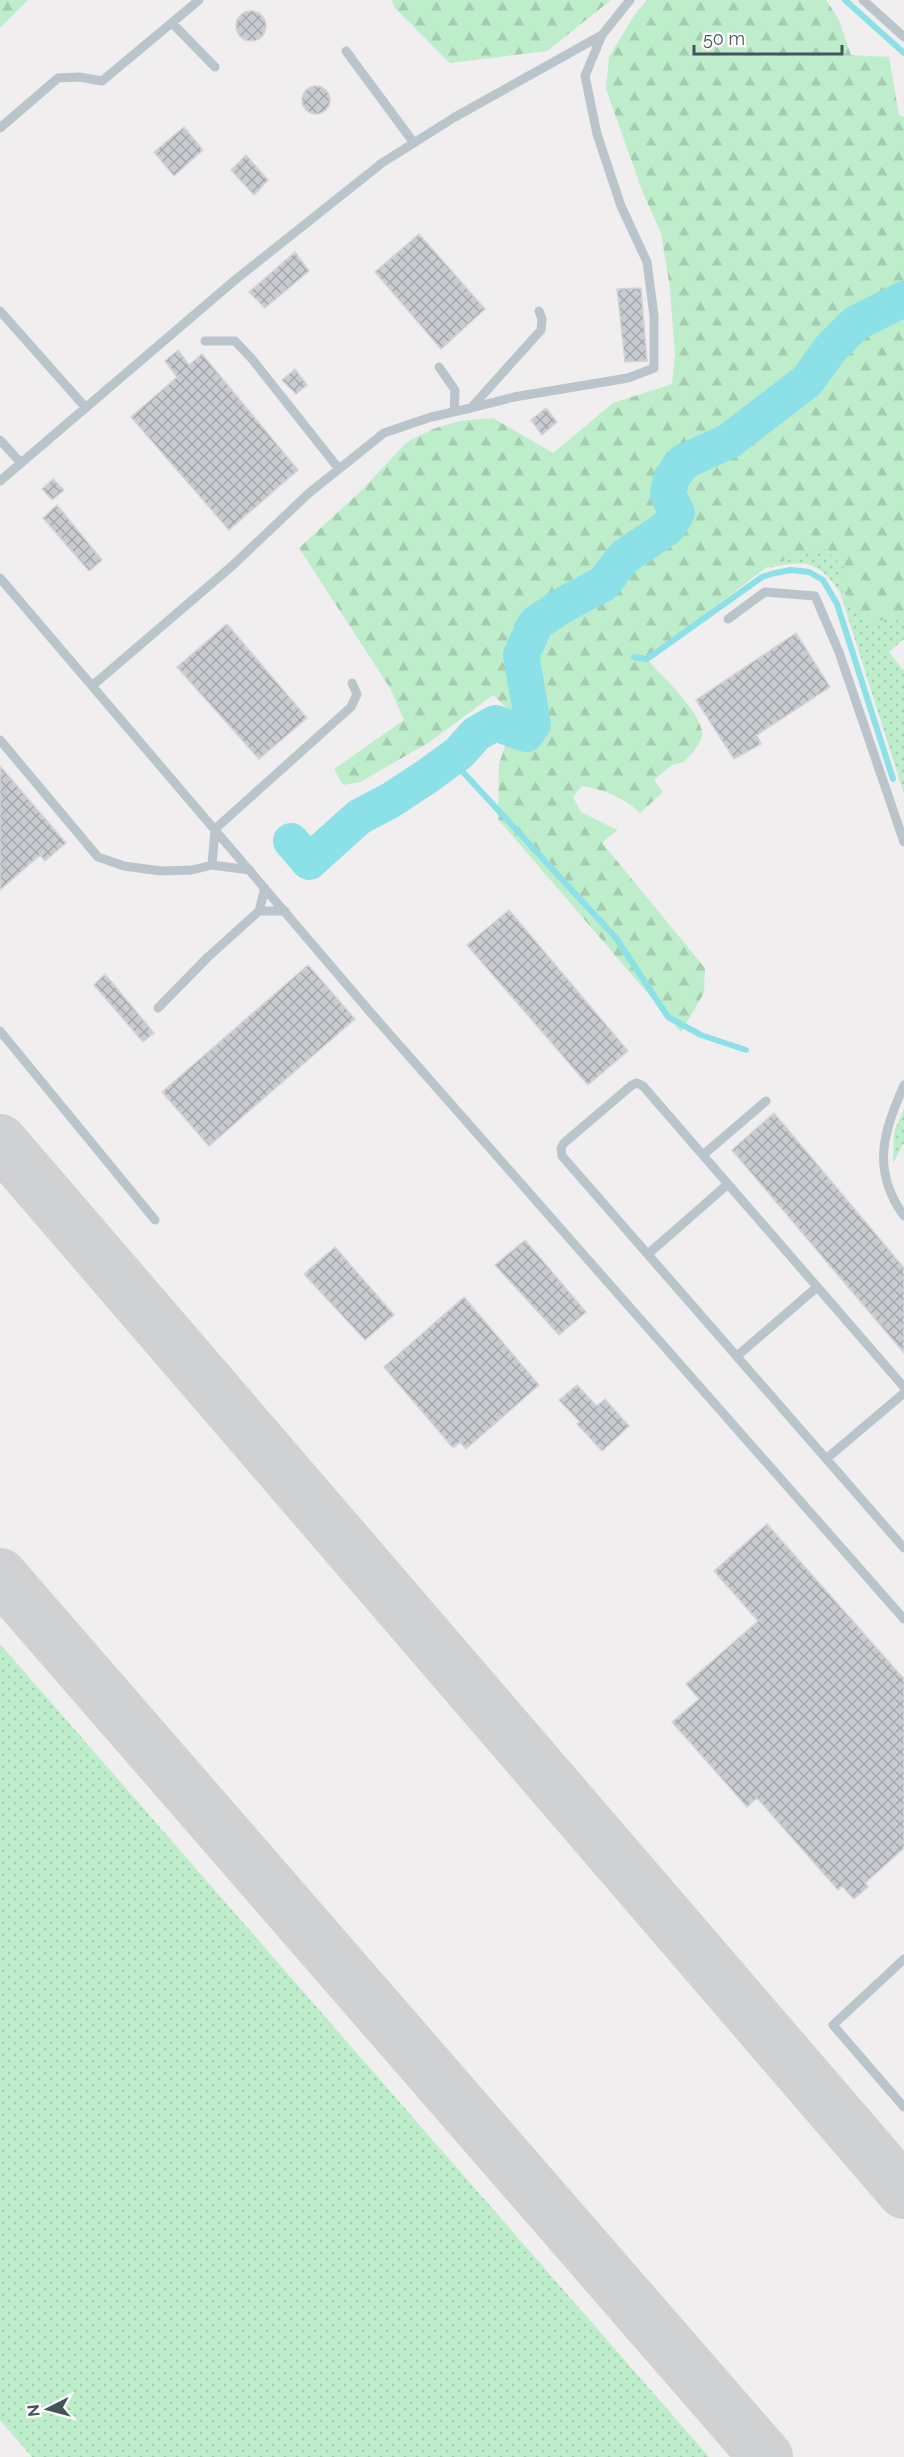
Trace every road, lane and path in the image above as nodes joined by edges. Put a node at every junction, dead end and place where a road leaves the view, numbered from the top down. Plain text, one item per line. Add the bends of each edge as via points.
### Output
1 (199, 0) edge
2 (630, 0) edge
3 (863, 0) edge
4 (172, 23) junction
5 (602, 35) junction
6 (904, 37) edge
7 (346, 51) dead end
8 (215, 67) dead end
9 (0, 128) edge
10 (414, 143) junction
11 (0, 311) edge
12 (539, 311) dead end
13 (205, 340) dead end
14 (439, 368) dead end
15 (86, 408) junction
16 (471, 408) junction
17 (454, 412) junction
18 (0, 440) edge
19 (21, 463) junction
20 (339, 469) junction
21 (0, 481) edge
22 (0, 578) edge
23 (728, 619) dead end
24 (352, 683) dead end
25 (92, 686) junction
26 (0, 740) edge
27 (215, 829) junction
28 (904, 842) edge
29 (212, 865) junction
30 (250, 870) junction
31 (265, 888) junction
32 (259, 911) junction
33 (285, 911) junction
34 (158, 1008) dead end
35 (0, 1031) edge
36 (904, 1085) edge
37 (766, 1101) dead end
38 (703, 1155) junction
39 (728, 1184) junction
40 (904, 1216) edge
41 (155, 1220) dead end
42 (648, 1254) junction
43 (817, 1287) junction
44 (737, 1356) junction
45 (904, 1387) edge
46 (904, 1393) edge
47 (826, 1459) junction
48 (904, 1548) edge
49 (904, 1619) edge
50 (904, 1959) edge
51 (904, 2108) edge

1 - 4 lane
2 - 5 lane
3 - 6 lane
4 - 8 lane
4 - 9 lane via 102,81 58,78
5 - 10 lane
5 - 16 lane via 585,76 597,134 621,206 647,262 654,316 654,368 628,378
7 - 10 lane
10 - 15 lane via 244,273
11 - 15 lane
12 - 16 lane via 541,330
13 - 20 lane via 235,341
14 - 17 lane via 455,390
15 - 19 lane
16 - 17 lane
17 - 20 lane via 384,433
18 - 19 lane
19 - 21 lane
20 - 25 lane
22 - 25 lane
23 - 28 lane via 765,592 815,596 839,652
24 - 27 lane via 357,694 351,707
25 - 27 lane
26 - 29 lane via 98,857 124,866 161,871
27 - 29 lane
27 - 30 lane
29 - 30 lane
30 - 31 lane
31 - 32 lane
31 - 33 lane
32 - 33 lane
32 - 34 lane
33 - 49 lane
35 - 41 lane
36 - 40 lane via 888,1122 883,1171 895,1204
37 - 38 lane
38 - 39 lane
38 - 42 lane via 637,1083 561,1148 562,1156
39 - 42 lane
39 - 43 lane
42 - 44 lane
43 - 44 lane
43 - 45 lane
44 - 47 lane
46 - 47 lane
47 - 48 lane
50 - 51 lane via 833,2025

